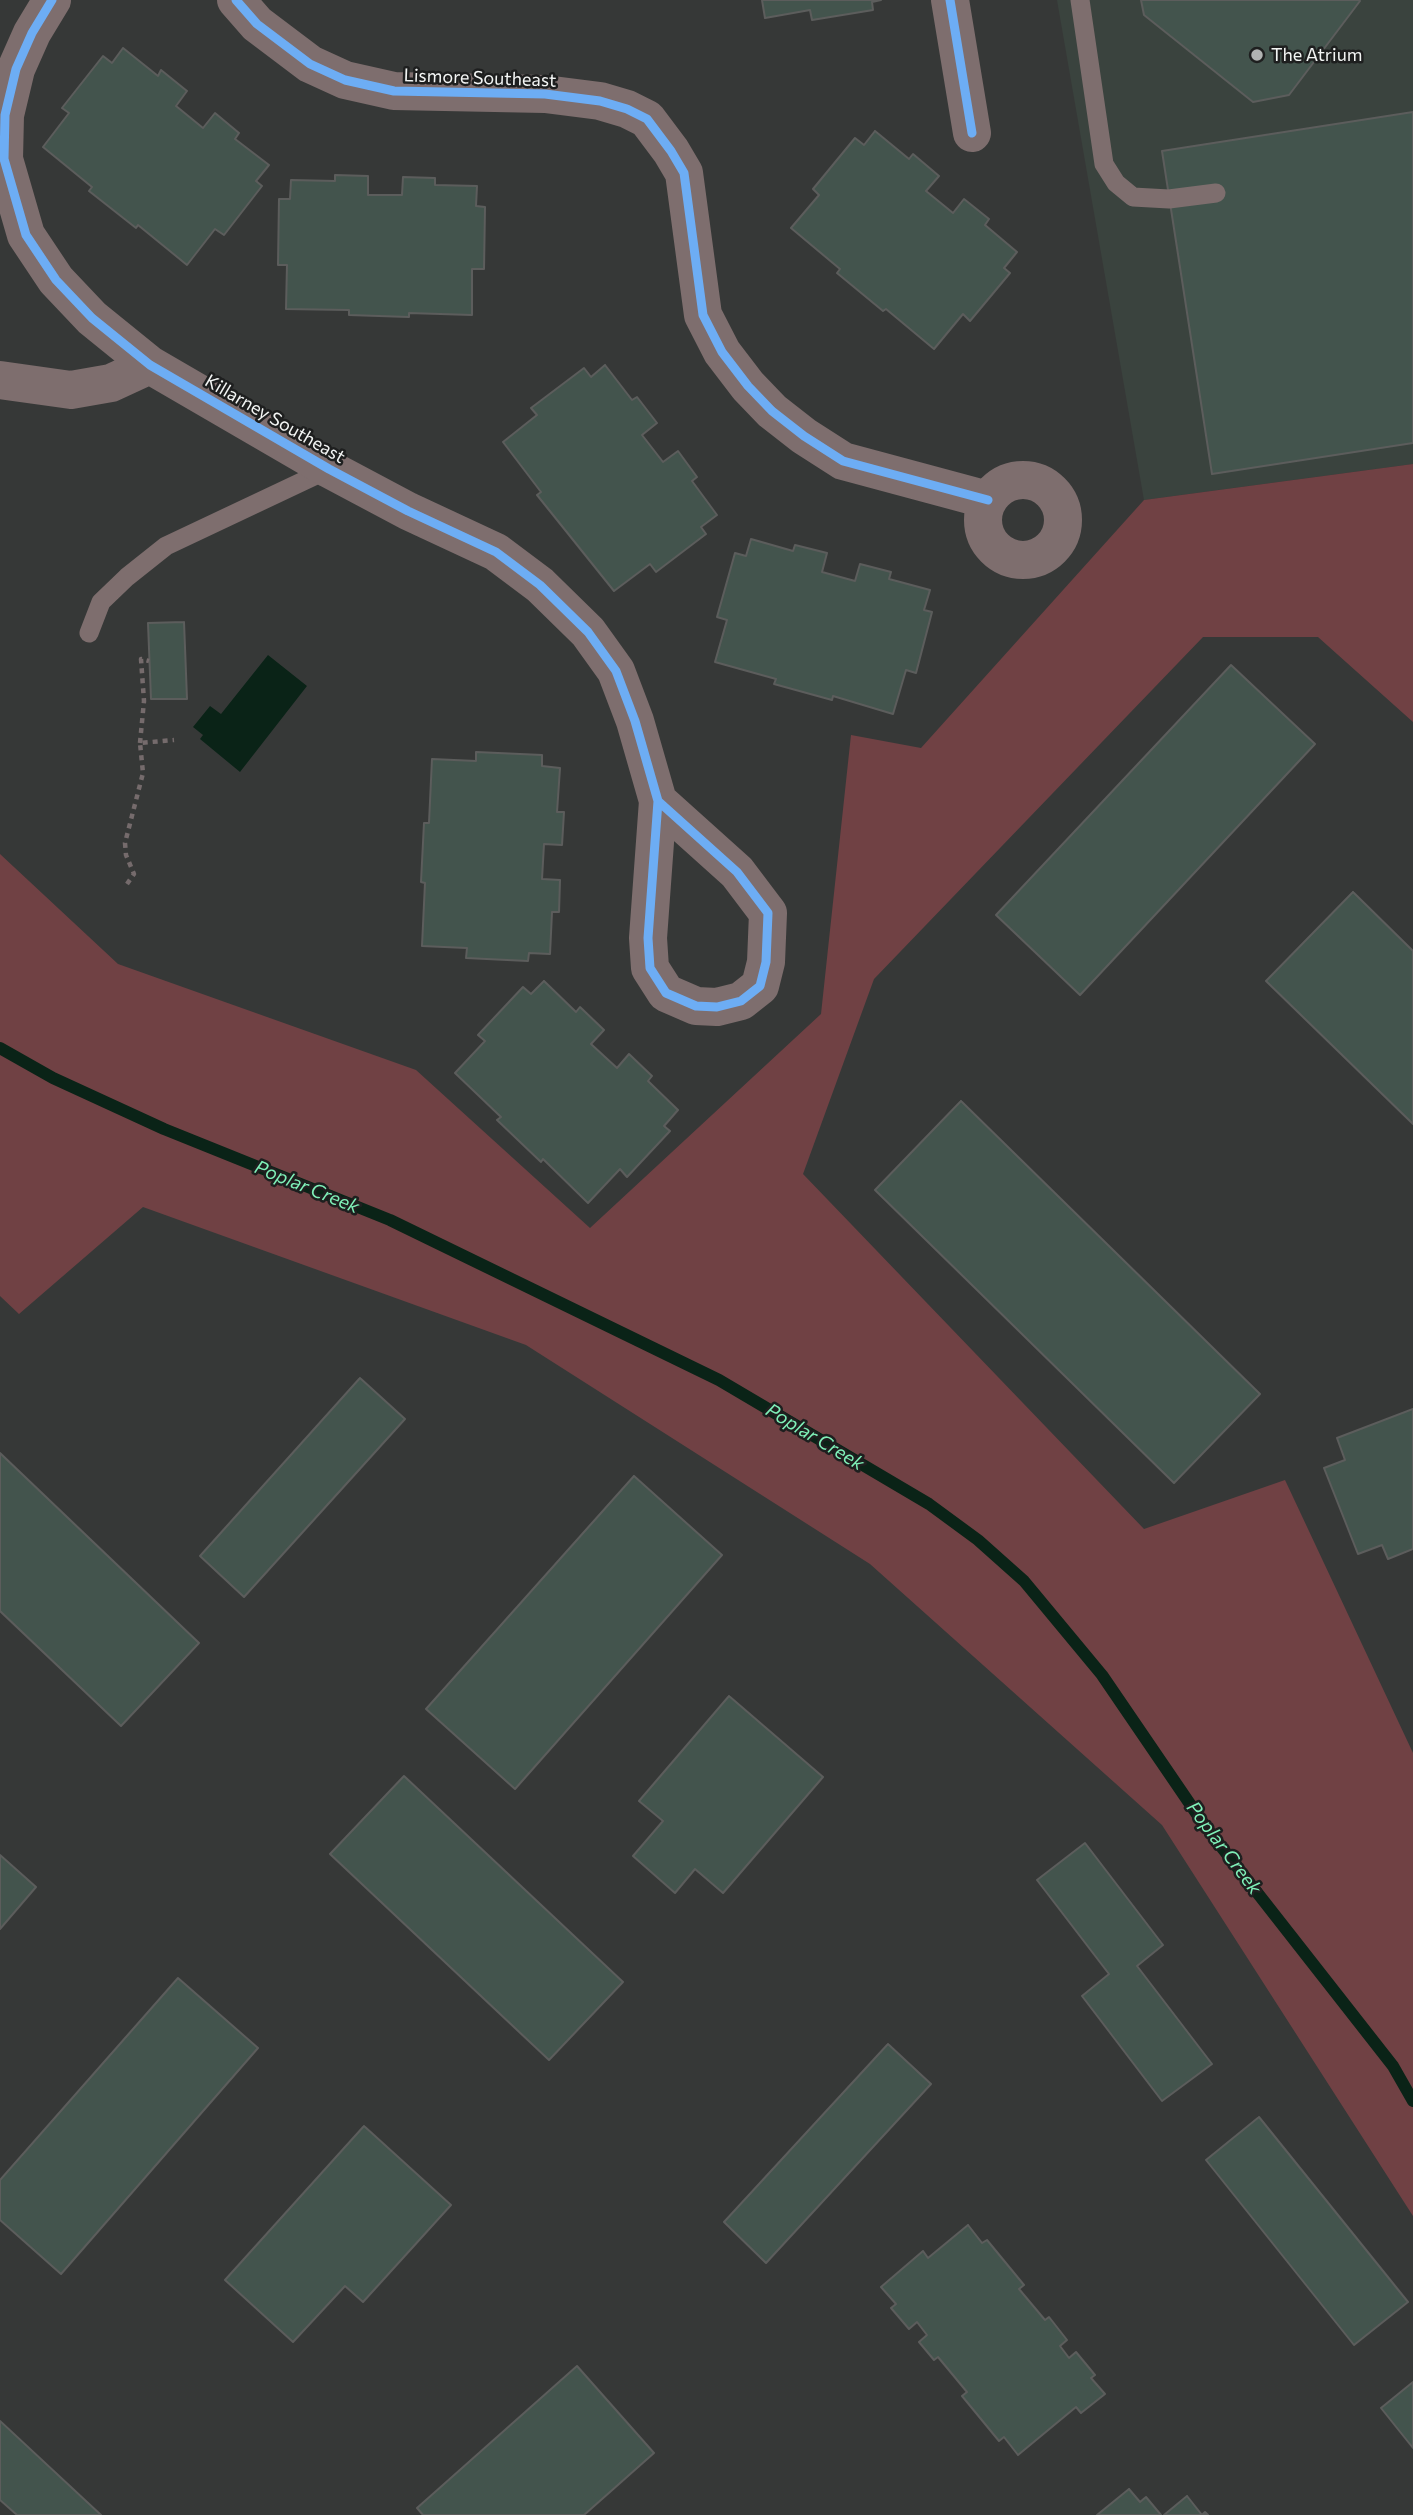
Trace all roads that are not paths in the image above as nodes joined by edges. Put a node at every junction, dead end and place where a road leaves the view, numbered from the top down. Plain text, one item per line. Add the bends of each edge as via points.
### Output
1 (52, 0) edge
2 (236, 0) edge
3 (950, 0) edge
4 (1080, 0) edge
5 (972, 133) dead end
6 (1216, 193) dead end
7 (150, 365) junction
8 (0, 380) edge
9 (328, 469) junction
10 (988, 500) dead end
11 (89, 634) dead end
12 (658, 801) junction

1 - 7 street, Killarney Southeast via 16,69 5,115 4,159 14,197 26,235 56,280 92,318
2 - 10 street, Lismore Southeast via 257,24 310,64 345,80 394,91 545,94 600,101 647,119 684,173 704,315 722,352 748,387 804,436 843,461
3 - 5 street
4 - 6 lane via 1104,164 1116,183 1133,197 1169,199
7 - 8 street via 111,383 71,390
7 - 9 street, Killarney Southeast
9 - 11 lane via 166,545 101,602
9 - 12 street, Killarney Southeast via 496,552 540,585 589,632 616,671
12 - 12 street, Killarney Southeast via 650,968 666,993 696,1006 741,1001 760,986 768,913 737,872

